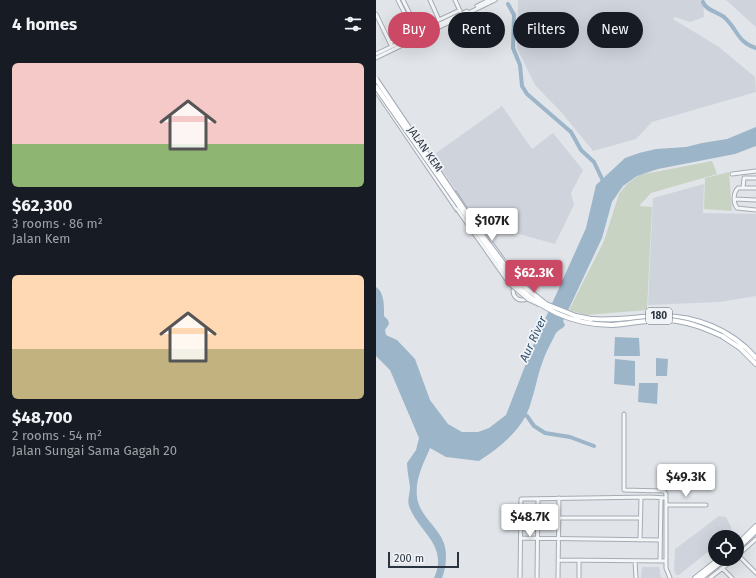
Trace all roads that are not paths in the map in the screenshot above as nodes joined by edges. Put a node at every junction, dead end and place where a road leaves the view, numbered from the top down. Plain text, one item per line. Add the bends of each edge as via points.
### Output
1 (398, 0) edge
2 (404, 0) edge
3 (430, 0) edge
4 (455, 0) edge
5 (490, 0) edge
6 (495, 0) edge
7 (460, 10) joint
8 (404, 12) edge
9 (410, 12) edge
10 (435, 12) edge
11 (468, 12) edge
12 (469, 12) edge
13 (376, 14) edge
14 (377, 18) edge
15 (440, 20) edge
16 (388, 41) edge
17 (389, 48) edge
18 (390, 48) edge
19 (376, 54) edge
20 (376, 58) edge
21 (376, 78) edge
22 (376, 87) edge
23 (376, 91) edge
24 (756, 171) edge
25 (732, 174) dead end
26 (756, 178) edge
27 (743, 188) junction
28 (756, 188) edge
29 (735, 199) junction
30 (756, 200) edge
31 (457, 209) junction
32 (756, 210) edge
33 (474, 220) junction
34 (520, 283) junction
35 (515, 286) junction
36 (545, 305) junction
37 (723, 334) junction
38 (756, 358) edge
39 (756, 364) edge
40 (624, 414) dead end
41 (641, 497) junction
42 (559, 498) junction
43 (661, 498) junction
44 (666, 498) junction
45 (538, 499) junction
46 (666, 505) junction
47 (706, 505) dead end
48 (559, 518) junction
49 (640, 518) junction
50 (756, 526) edge
51 (756, 532) edge
52 (521, 538) junction
53 (538, 538) junction
54 (744, 538) edge
55 (558, 539) junction
56 (640, 540) junction
57 (660, 540) junction
58 (755, 542) edge
59 (744, 543) edge
60 (744, 551) edge
61 (558, 560) junction
62 (579, 560) junction
63 (635, 561) junction
64 (660, 561) junction
65 (666, 561) junction
66 (744, 562) edge
67 (710, 566) edge
68 (716, 566) edge
69 (725, 566) edge
70 (722, 568) junction
71 (756, 573) edge
72 (520, 578) edge
73 (538, 578) edge
74 (558, 578) edge
75 (579, 578) edge
76 (636, 578) edge
77 (670, 578) edge
78 (694, 578) edge
79 (701, 578) edge
80 (710, 578) edge
81 (732, 578) edge

1 - 8 street
2 - 9 street
3 - 10 street
4 - 7 street
5 - 11 street
6 - 12 street
7 - 15 street
13 - 14 street
14 - 16 street
17 - 19 street
18 - 20 street
21 - 33 street, JALAN KEM
21 - 36 main road, 180, bridge via 508,270 522,286
22 - 36 main road, 180, bridge via 509,277
23 - 31 street, JALAN KEM
24 - 25 street
26 - 27 street via 744,178
27 - 28 street
27 - 29 street via 736,190
29 - 30 street
29 - 32 street via 737,208
31 - 35 street, JALAN KEM
31 - 36 street, JALAN KEM, bridge via 509,282 529,300
33 - 34 street, JALAN KEM
33 - 36 street, JALAN KEM, bridge via 516,277
34 - 35 street
34 - 35 street via 526,283 531,289 526,299 517,298
36 - 37 main road, 180, bridge via 591,319 677,317 700,322
37 - 38 main road, 180 via 739,343
37 - 39 main road, 180
40 - 44 street via 624,490 664,492
41 - 42 street
41 - 43 street
41 - 49 street
42 - 45 street
42 - 48 street
43 - 44 street
43 - 57 street
44 - 46 street
45 - 52 street via 521,499
45 - 53 street
46 - 47 street
46 - 65 street
48 - 49 street
48 - 55 street
49 - 56 street
50 - 54 main road
51 - 59 main road
52 - 53 street
52 - 72 street
53 - 55 street
53 - 73 street
55 - 56 street
55 - 61 street
56 - 57 street
57 - 64 street
58 - 60 street
61 - 62 street
61 - 74 street
62 - 63 street
62 - 75 street
63 - 64 street
63 - 76 street
64 - 65 street
65 - 77 street
66 - 71 street
67 - 78 main road
68 - 79 main road
69 - 70 street
70 - 80 street
70 - 81 street

